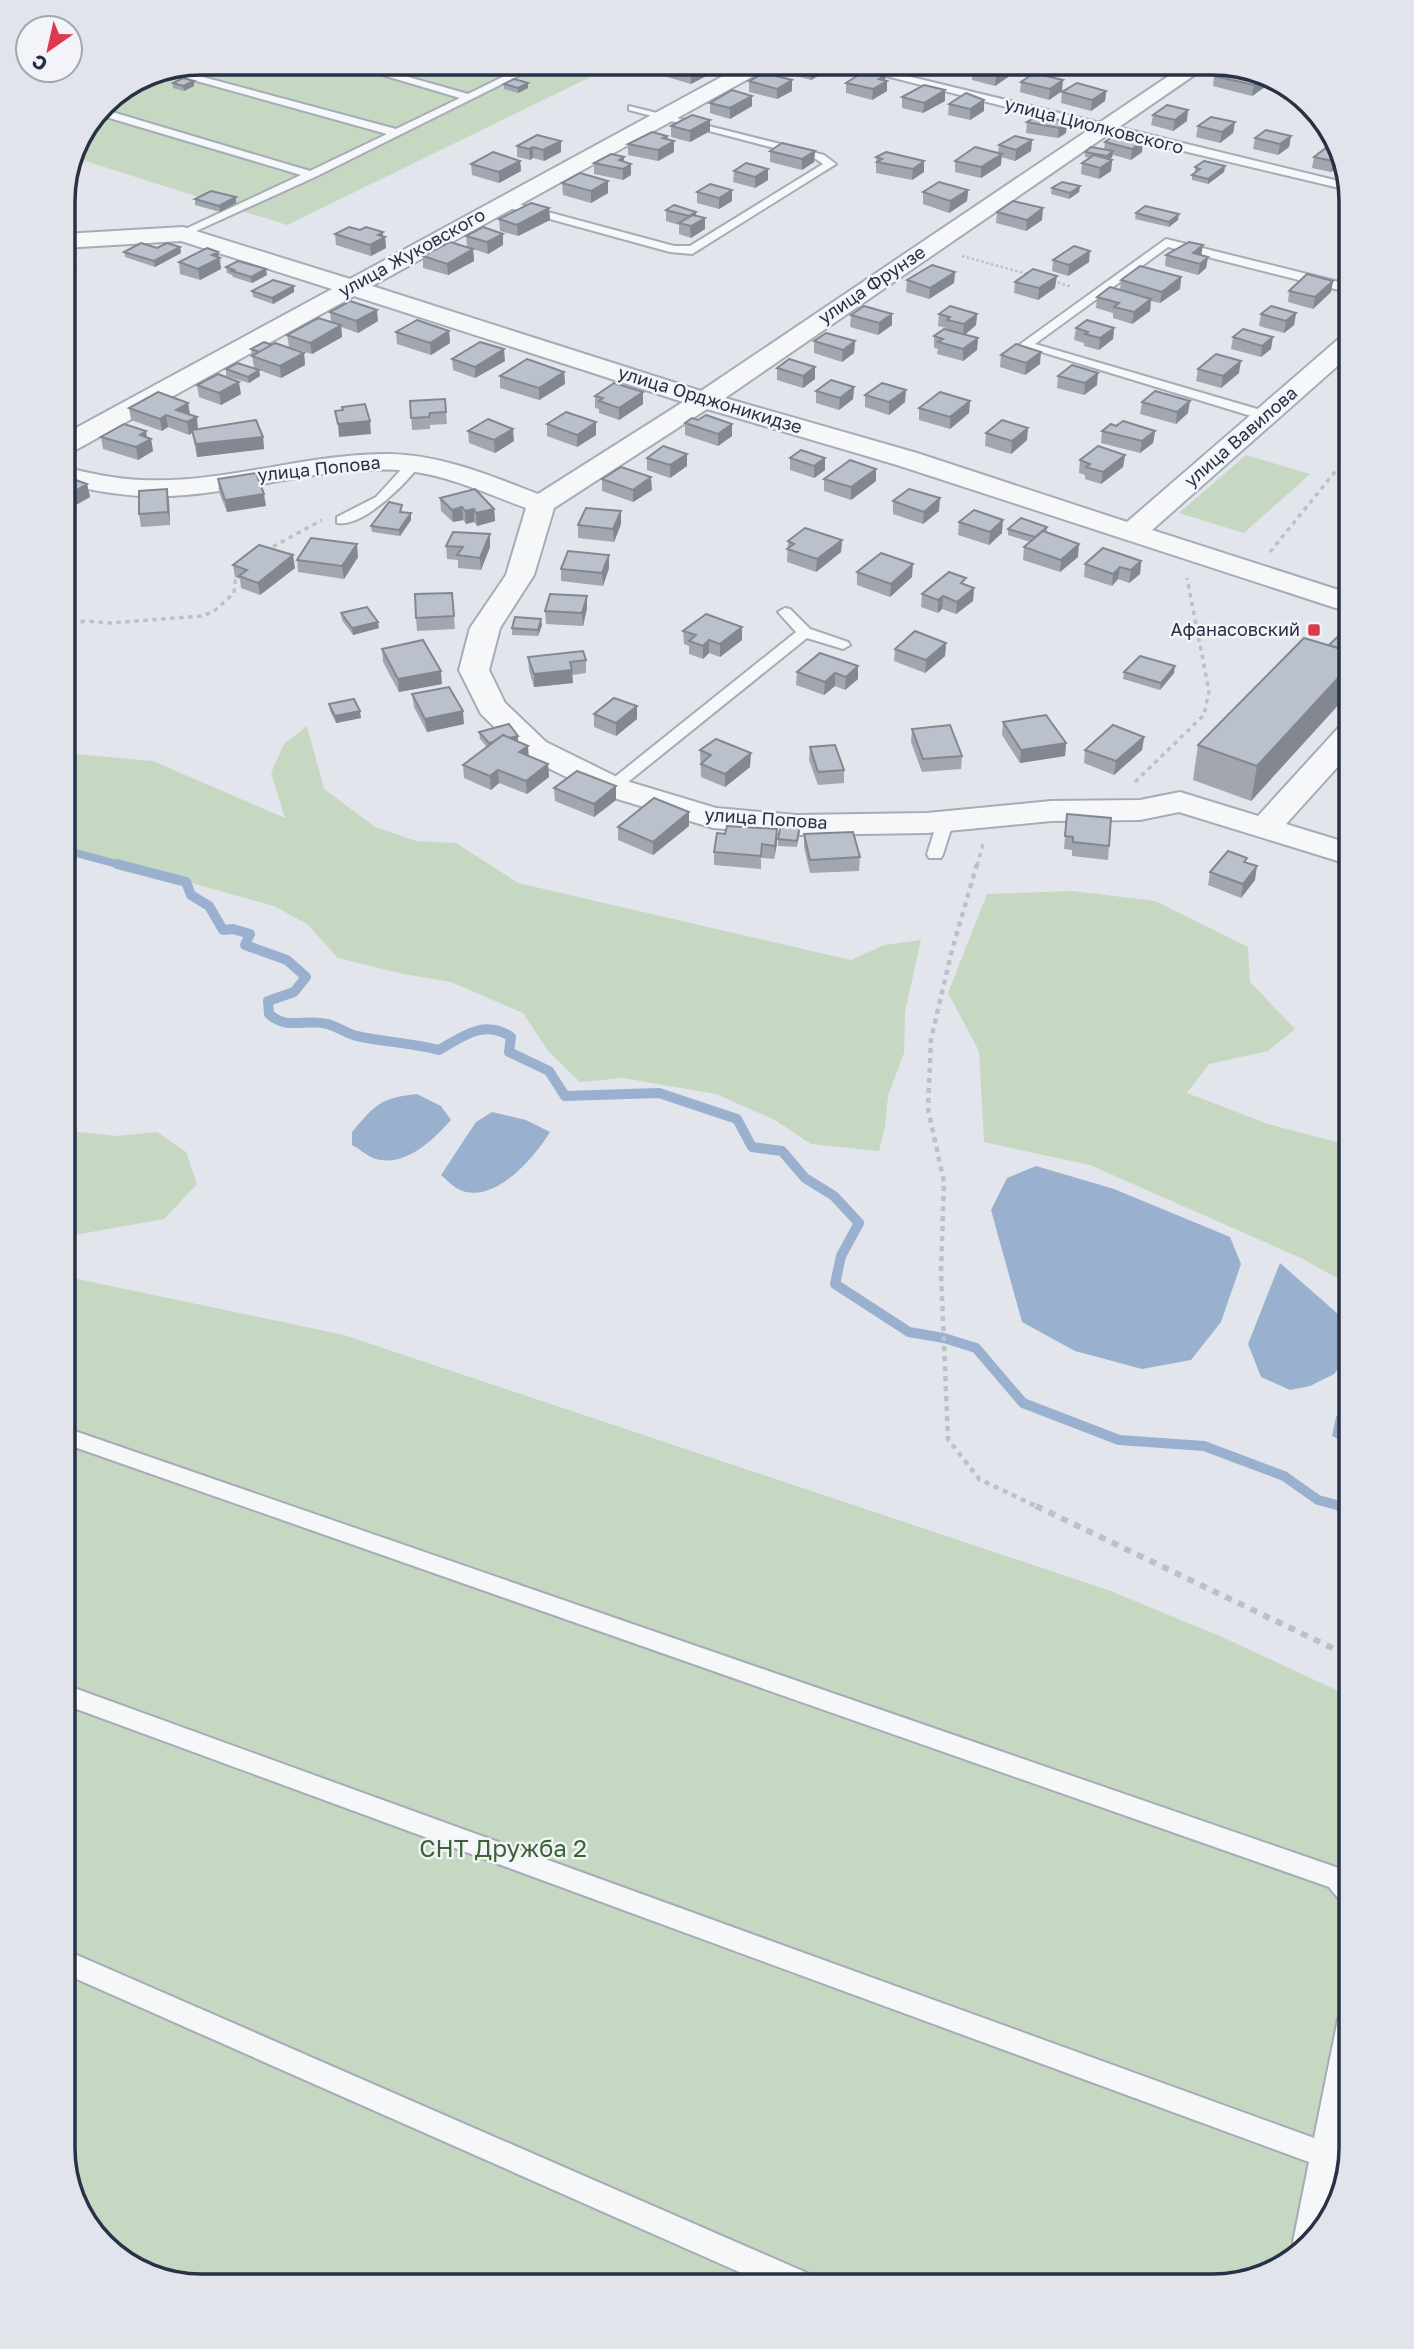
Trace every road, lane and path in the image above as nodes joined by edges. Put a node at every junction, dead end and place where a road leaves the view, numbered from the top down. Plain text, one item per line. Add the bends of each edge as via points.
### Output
1 (190, 76) edge
2 (394, 76) edge
3 (512, 76) edge
4 (738, 76) edge
5 (892, 76) edge
6 (1183, 76) edge
7 (470, 97) junction
8 (634, 108) dead end
9 (110, 115) edge
10 (662, 116) junction
11 (1104, 130) junction
12 (397, 133) junction
13 (311, 175) junction
14 (1338, 185) edge
15 (503, 203) junction
16 (183, 234) junction
17 (76, 240) edge
18 (928, 247) junction
19 (1032, 275) edge
20 (1045, 279) edge
21 (1339, 286) edge
22 (353, 287) junction
23 (1096, 293) junction
24 (1339, 352) edge
25 (704, 400) junction
26 (1266, 416) junction
27 (76, 439) edge
28 (414, 464) junction
29 (1339, 467) edge
30 (76, 478) edge
31 (541, 504) junction
32 (327, 518) dead end
33 (342, 520) dead end
34 (1131, 533) junction
35 (259, 555) edge
36 (243, 568) edge
37 (1253, 573) junction
38 (1187, 577) dead end
39 (1339, 600) edge
40 (785, 612) dead end
41 (76, 623) edge
42 (805, 632) junction
43 (843, 645) dead end
44 (1339, 746) edge
45 (611, 787) junction
46 (1128, 789) dead end
47 (946, 820) junction
48 (1266, 827) junction
49 (986, 832) dead end
50 (1339, 851) edge
51 (935, 855) dead end
52 (75, 1439) edge
53 (1339, 1651) edge
54 (75, 1697) edge
55 (1339, 1880) edge
56 (75, 1966) edge
57 (1339, 2077) edge
58 (1323, 2154) junction
59 (1310, 2228) edge
60 (776, 2274) edge

1 - 12 lane
2 - 7 lane
3 - 7 lane
4 - 10 street, улица Жуковского
5 - 11 lane, улица Циолковского
6 - 11 street, улица Фрунзе
7 - 12 lane
8 - 10 lane
9 - 13 lane
10 - 15 street, улица Жуковского
10 - 15 lane via 820,157 830,164 692,250 674,250
11 - 14 lane, улица Циолковского
11 - 18 street, улица Фрунзе
12 - 13 lane
13 - 16 lane
15 - 22 street, улица Жуковского
16 - 17 street, улица Орджоникидзе
16 - 22 street, улица Орджоникидзе
18 - 19 path
18 - 25 street, улица Фрунзе
20 - 23 path
21 - 23 lane via 1167,243
22 - 25 street, улица Орджоникидзе
22 - 27 street, улица Жуковского
23 - 26 lane via 1024,345
24 - 26 street, улица Вавилова
25 - 31 street, улица Фрунзе
25 - 34 street, улица Орджоникидзе
26 - 34 street, улица Вавилова
28 - 30 street, улица Попова via 353,463 152,489 116,488
28 - 31 street, улица Попова via 440,468
28 - 33 lane via 382,500
29 - 37 path
31 - 45 street, улица Попова via 520,575 485,628 474,670 492,708 535,749
32 - 35 path
34 - 37 street, улица Орджоникидзе
36 - 41 path via 235,574 234,593 213,612 201,616
37 - 39 street, улица Орджоникидзе
38 - 46 path via 1209,691 1204,715
40 - 42 lane
42 - 43 lane
42 - 45 lane
44 - 48 street
45 - 47 street, улица Попова via 713,818 796,825
47 - 48 street, улица Попова via 1051,811 1140,810 1180,802
47 - 51 lane
48 - 50 street, улица Попова
49 - 53 path via 931,1039 929,1109 944,1182 948,1439 979,1479
52 - 55 lane
54 - 58 lane
56 - 60 lane
57 - 58 lane
58 - 59 lane

